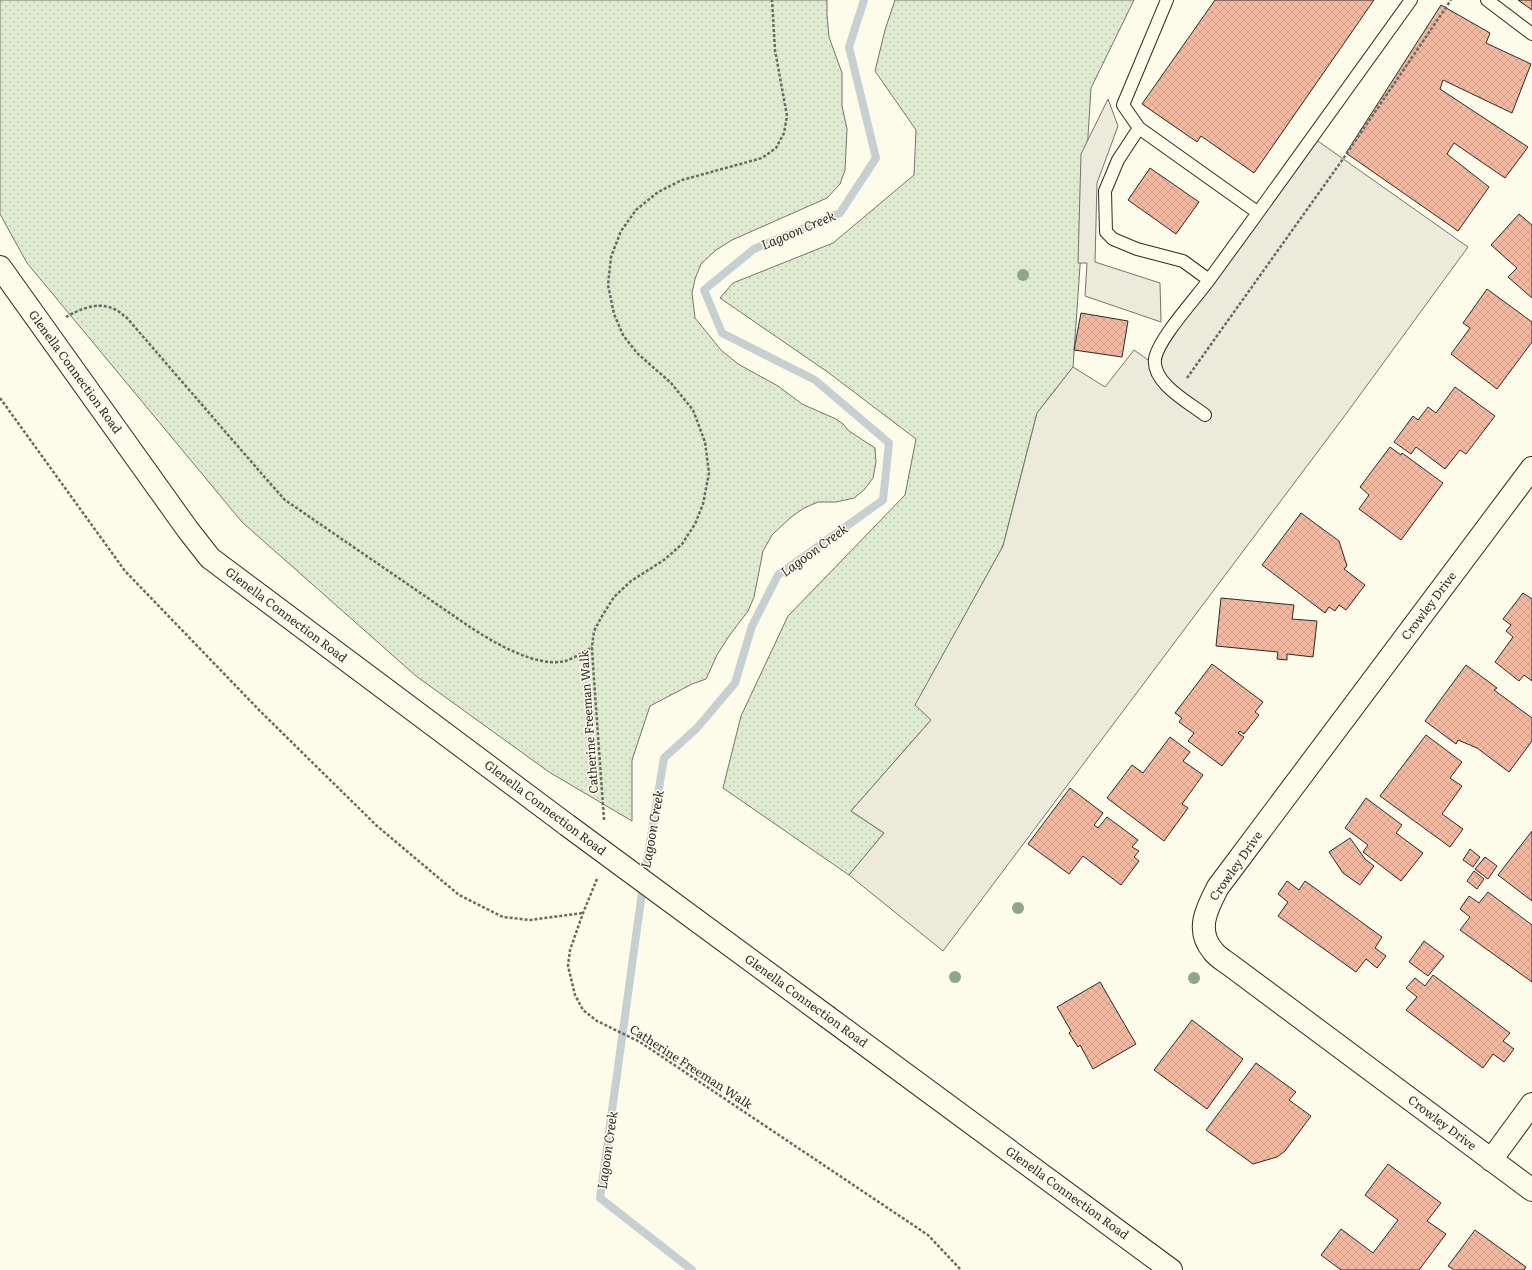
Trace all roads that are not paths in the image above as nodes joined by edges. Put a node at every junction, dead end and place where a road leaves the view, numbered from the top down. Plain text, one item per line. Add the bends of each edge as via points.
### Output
1 (1168, 0) edge
2 (1411, 0) edge
3 (1487, 0) edge
4 (1532, 34) edge
5 (1139, 128) junction
6 (1257, 212) junction
7 (0, 267) edge
8 (1209, 280) junction
9 (1205, 415) dead end
10 (1532, 468) edge
11 (1532, 1104) edge
12 (1491, 1160) junction
13 (1532, 1190) edge
14 (1171, 1270) edge

1 - 5 lane via 1123,105
2 - 6 lane
3 - 4 lane
5 - 6 lane
5 - 8 lane via 1118,160 1105,191 1106,232 1112,239 1137,249 1183,261
6 - 8 lane
7 - 14 main road, Glenella Connection Road, bridge via 210,558 567,825
8 - 9 lane via 1161,344 1155,359 1156,370 1161,380
10 - 12 main road, Crowley Drive via 1218,887 1205,911 1203,933 1213,951 1230,965
11 - 12 main road
12 - 13 main road, Crowley Drive

